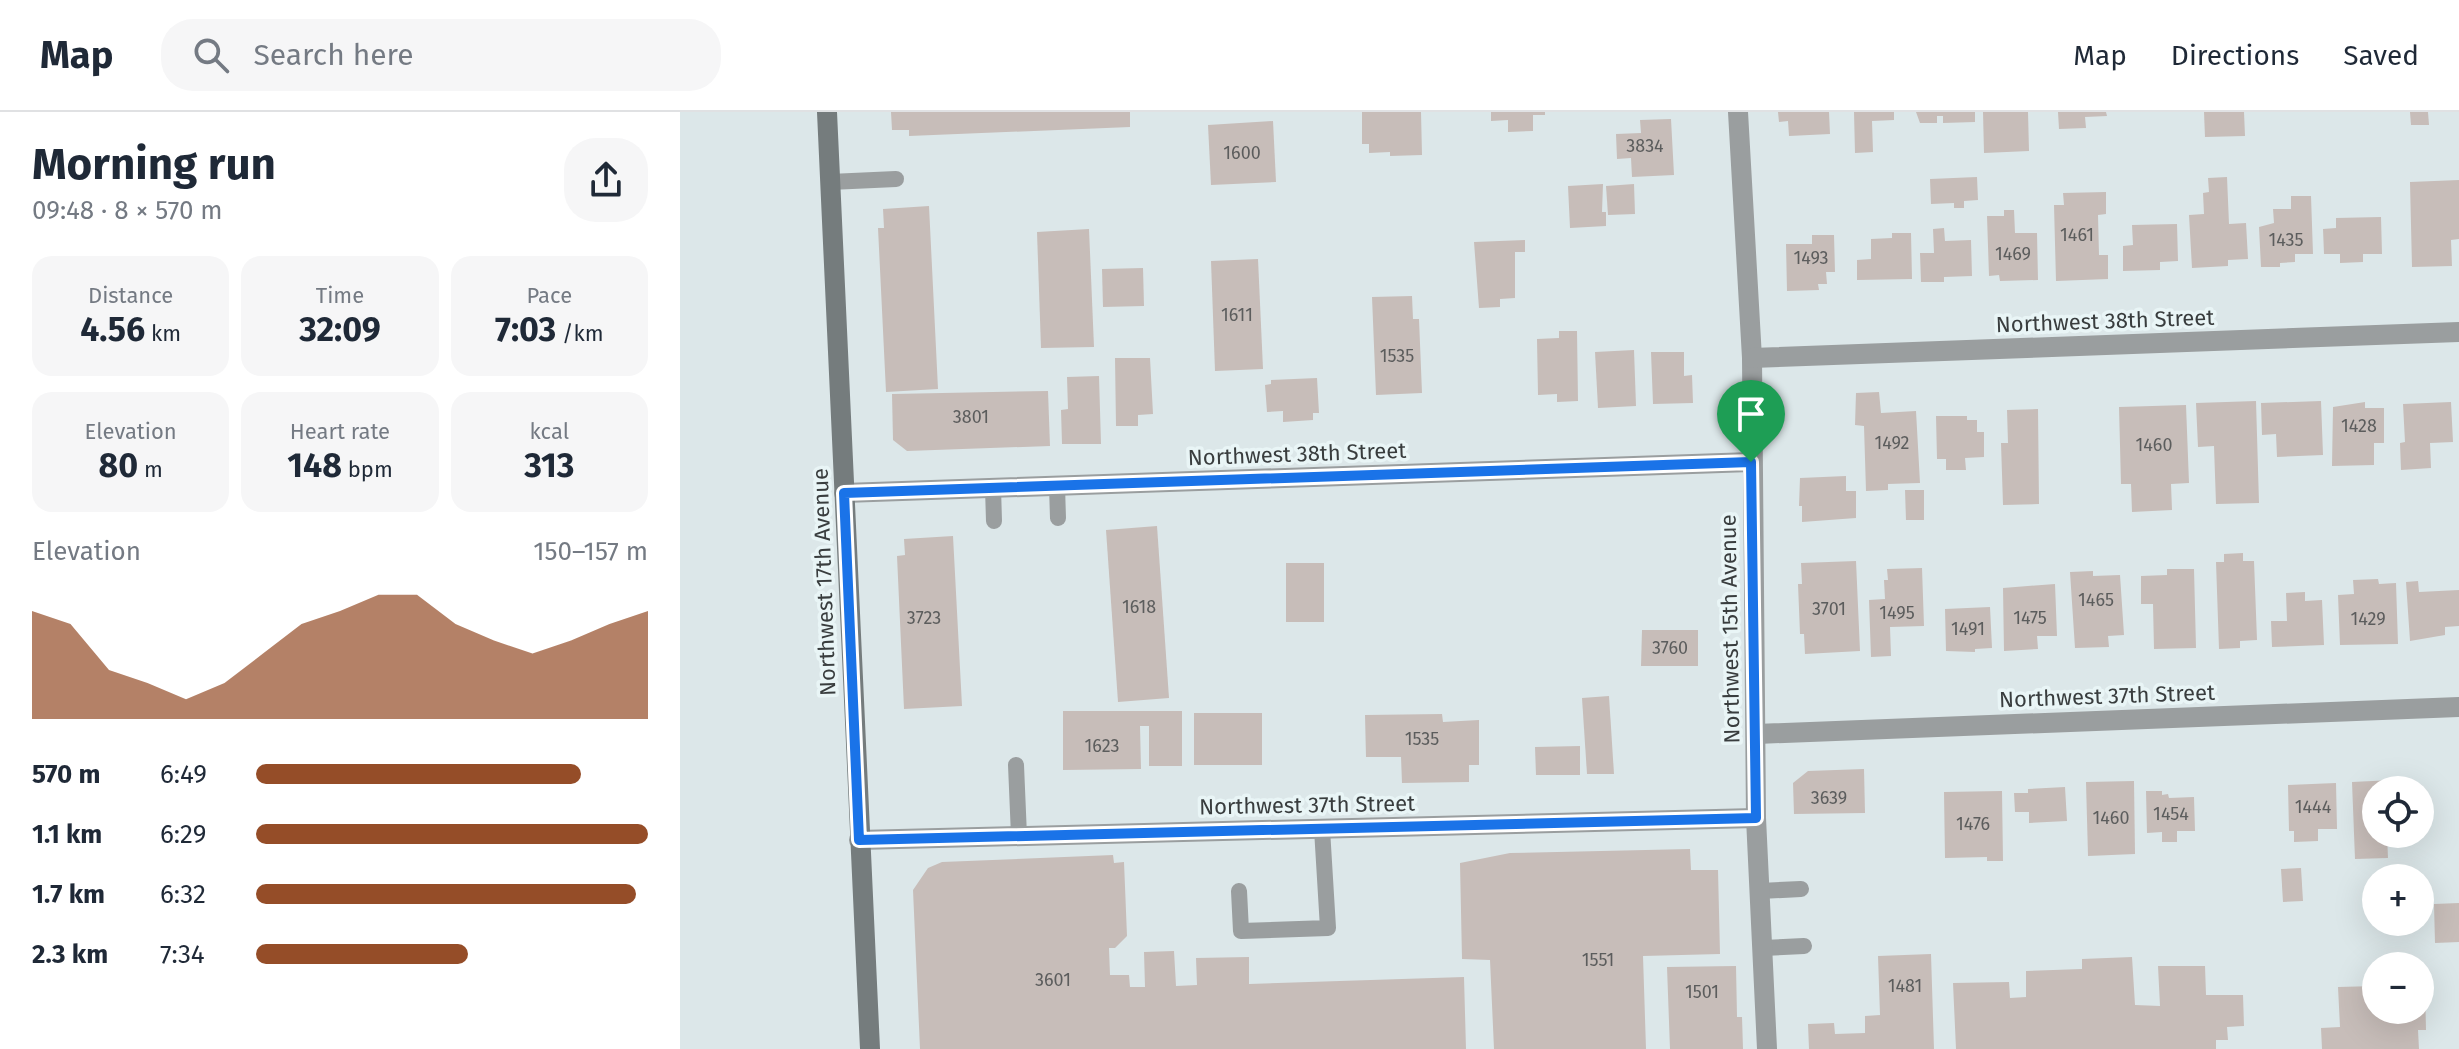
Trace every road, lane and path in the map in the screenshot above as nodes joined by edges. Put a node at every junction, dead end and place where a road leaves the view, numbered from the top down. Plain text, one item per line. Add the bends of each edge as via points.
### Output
1 (827, 112) edge
2 (1738, 112) edge
3 (896, 179) dead end
4 (830, 182) junction
5 (2459, 332) edge
6 (1752, 358) junction
7 (1751, 462) junction
8 (1057, 486) junction
9 (993, 488) junction
10 (844, 493) junction
11 (1058, 518) dead end
12 (994, 521) dead end
13 (2459, 707) edge
14 (1757, 734) junction
15 (1016, 765) dead end
16 (1756, 818) junction
17 (1322, 829) junction
18 (1019, 836) junction
19 (859, 840) junction
20 (1801, 889) dead end
21 (1239, 891) dead end
22 (1760, 891) junction
23 (1804, 946) dead end
24 (1763, 948) junction
25 (870, 1049) edge
26 (1767, 1049) edge

1 - 4 main road, Northwest 17th Avenue
2 - 6 street, Northwest 15th Avenue
3 - 4 lane
4 - 10 main road, Northwest 17th Avenue
5 - 6 street, Northwest 38th Street
6 - 7 street, Northwest 15th Avenue
7 - 8 street, Northwest 38th Street
7 - 14 street, Northwest 15th Avenue
8 - 9 street, Northwest 38th Street
8 - 11 lane
9 - 10 street, Northwest 38th Street
9 - 12 lane
10 - 19 main road, Northwest 17th Avenue
13 - 14 street, Northwest 37th Street
14 - 16 street, Northwest 15th Avenue
15 - 18 lane
16 - 17 street, Northwest 37th Street
16 - 22 street, Northwest 15th Avenue
17 - 18 street, Northwest 37th Street
17 - 21 lane via 1328,928 1241,931
18 - 19 street, Northwest 37th Street
19 - 25 main road, Northwest 17th Avenue
20 - 22 lane
22 - 24 street, Northwest 15th Avenue
23 - 24 lane
24 - 26 street, Northwest 15th Avenue

